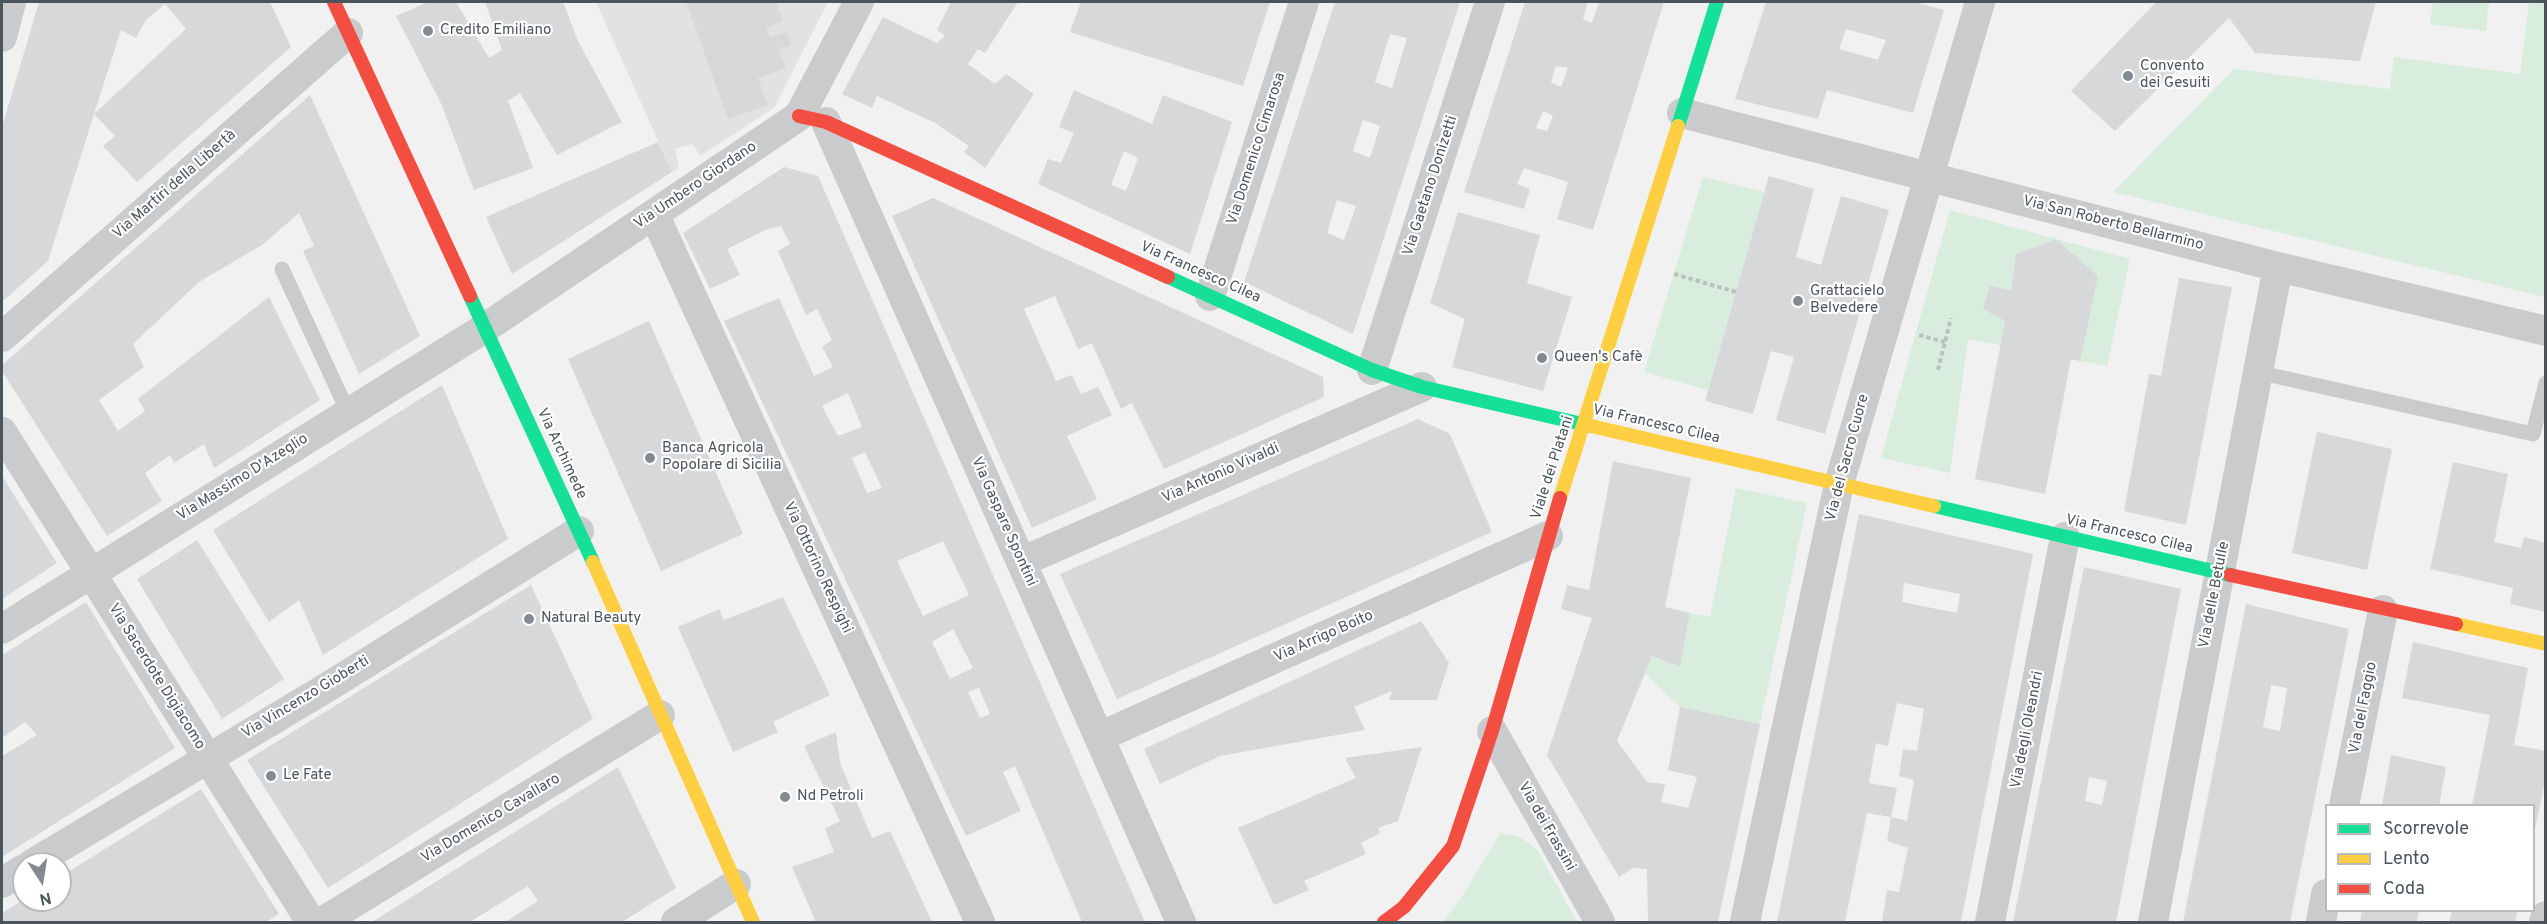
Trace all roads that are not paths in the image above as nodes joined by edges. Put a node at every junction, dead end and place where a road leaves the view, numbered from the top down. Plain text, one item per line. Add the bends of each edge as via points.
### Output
1 (11, 2) edge
2 (334, 2) edge
3 (859, 2) edge
4 (1304, 2) edge
5 (1490, 2) edge
6 (1717, 2) edge
7 (1980, 2) edge
8 (348, 33) junction
9 (2, 37) edge
10 (1682, 113) junction
11 (813, 119) junction
12 (1928, 177) junction
13 (654, 214) junction
14 (2278, 267) junction
15 (282, 269) dead end
16 (1210, 296) junction
17 (485, 328) junction
18 (2546, 331) edge
19 (2, 337) edge
20 (1372, 369) junction
21 (2257, 372) junction
22 (2546, 383) edge
23 (1422, 387) junction
24 (348, 412) junction
25 (1584, 425) junction
26 (2, 432) edge
27 (1839, 484) junction
28 (579, 531) junction
29 (1548, 536) junction
30 (2065, 537) junction
31 (1021, 562) junction
32 (2220, 573) junction
33 (91, 574) junction
34 (2384, 610) junction
35 (2, 629) edge
36 (2546, 644) edge
37 (660, 715) junction
38 (1492, 731) junction
39 (1099, 737) junction
40 (207, 758) junction
41 (2344, 804) edge
42 (53, 852) edge
43 (736, 884) junction
44 (2325, 900) edge
45 (2546, 916) edge
46 (311, 922) edge
47 (322, 922) edge
48 (676, 922) edge
49 (753, 922) edge
50 (980, 922) edge
51 (1181, 922) edge
52 (1384, 922) edge
53 (1600, 922) edge
54 (1745, 922) edge
55 (1990, 922) edge
56 (2153, 922) edge
57 (2321, 922) edge
58 (2544, 922) edge

1 - 9 street
2 - 8 street, Via Archimede
3 - 11 street, Via Umbero Giordano
4 - 16 street, Via Domenico Cimarosa
5 - 20 street, Via Gaetano Donizetti
6 - 10 street, Viale dei Platani
7 - 12 street, Via del Sacro Cuore
8 - 17 street, Via Archimede
8 - 19 street, Via Martiri della Libertà
10 - 12 street, Via San Roberto Bellarmino
10 - 25 street, Viale dei Platani
11 - 13 street, Via Umbero Giordano
11 - 16 street, Via Francesco Cilea
11 - 31 street, Via Gaspare Spontini
12 - 14 street, Via San Roberto Bellarmino
12 - 27 street, Via del Sacro Cuore
13 - 17 street, Via Umbero Giordano
13 - 50 street, Via Ottorino Respighi
14 - 18 street, Via San Roberto Bellarmino
14 - 21 street, Via delle Betulle
15 - 24 lane
16 - 20 street, Via Francesco Cilea
17 - 24 street, Via Massimo D'Azeglio
17 - 28 street, Via Archimede
20 - 23 street, Via Francesco Cilea
21 - 22 lane via 2533,434
21 - 32 street, Via delle Betulle
23 - 25 street, Via Francesco Cilea
23 - 31 street, Via Antonio Vivaldi
24 - 33 street, Via Massimo D'Azeglio
25 - 27 street, Via Francesco Cilea
25 - 29 street, Viale dei Platani
26 - 33 street, Via Sacerdote Digiacomo
27 - 30 street, Via Francesco Cilea
27 - 54 street, Via del Sacro Cuore
28 - 37 street, Via Archimede
28 - 40 street, Via Vincenzo Gioberti
29 - 38 street, Viale dei Platani
29 - 39 street, Via Arrigo Boito
30 - 32 street, Via Francesco Cilea
30 - 55 street, Via degli Oleandri
31 - 39 street, Via Gaspare Spontini
32 - 34 street, Via Francesco Cilea
32 - 56 street, Via delle Betulle
33 - 35 street, Via Massimo D'Azeglio
33 - 40 street, Via Sacerdote Digiacomo
34 - 36 street, Via Francesco Cilea
34 - 41 street, Via del Faggio
37 - 43 street, Via Archimede
37 - 47 street, Via Domenico Cavallaro
38 - 52 street, Viale dei Platani via 1453,846 1404,907
38 - 53 street, Via dei Frassini
39 - 51 street, Via Gaspare Spontini
40 - 42 street, Via Vincenzo Gioberti
40 - 46 street, Via Sacerdote Digiacomo
43 - 48 street
43 - 49 street, Via Archimede
44 - 57 street
45 - 58 street

